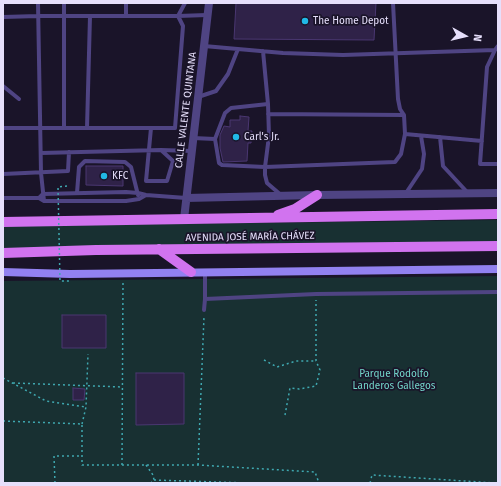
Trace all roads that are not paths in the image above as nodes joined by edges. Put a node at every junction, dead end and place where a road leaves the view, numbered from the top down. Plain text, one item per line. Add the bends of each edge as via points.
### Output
1 (38, 3) edge
2 (64, 3) edge
3 (126, 3) edge
4 (185, 3) edge
5 (209, 3) edge
6 (393, 3) edge
7 (207, 15) junction
8 (38, 16) junction
9 (64, 16) junction
10 (90, 16) junction
11 (126, 16) junction
12 (178, 16) junction
13 (3, 17) edge
14 (204, 46) junction
15 (496, 48) edge
16 (238, 49) junction
17 (263, 51) junction
18 (396, 53) junction
19 (3, 86) edge
20 (198, 97) junction
21 (19, 99) dead end
22 (268, 104) junction
23 (268, 114) junction
24 (404, 115) junction
25 (3, 128) edge
26 (41, 128) junction
27 (64, 128) junction
28 (87, 128) junction
29 (151, 128) junction
30 (405, 134) junction
31 (420, 136) junction
32 (440, 137) junction
33 (193, 138) junction
34 (215, 139) junction
35 (482, 141) junction
36 (149, 150) junction
37 (161, 150) junction
38 (192, 151) junction
39 (69, 152) junction
40 (41, 153) junction
41 (498, 164) edge
42 (265, 167) junction
43 (41, 173) junction
44 (3, 174) edge
45 (77, 193) junction
46 (138, 193) junction
47 (406, 193) junction
48 (468, 193) junction
49 (498, 193) edge
50 (43, 194) junction
51 (317, 194) junction
52 (146, 195) junction
53 (281, 196) junction
54 (3, 198) edge
55 (39, 198) junction
56 (186, 198) junction
57 (139, 199) junction
58 (44, 201) junction
59 (498, 214) edge
60 (266, 217) junction
61 (184, 219) junction
62 (3, 222) edge
63 (498, 246) edge
64 (159, 250) junction
65 (3, 253) edge
66 (498, 269) edge
67 (3, 272) edge
68 (191, 272) junction
69 (204, 272) junction
70 (498, 292) edge
71 (205, 299) junction
72 (204, 310) road end

1 - 8 lane
2 - 9 lane
3 - 11 lane
4 - 12 lane
5 - 7 street, CALLE VALENTE QUINTANA
6 - 18 lane
7 - 12 lane
7 - 14 street, CALLE VALENTE QUINTANA
8 - 9 lane
8 - 13 lane
8 - 26 lane
9 - 10 lane
9 - 27 lane
10 - 11 lane
10 - 28 lane
11 - 12 lane
12 - 29 lane via 183,26 175,128
14 - 16 lane
14 - 20 street, CALLE VALENTE QUINTANA
15 - 18 lane
15 - 35 lane via 487,67
16 - 17 lane
16 - 20 lane via 228,74 216,91
17 - 18 lane via 343,55
17 - 22 lane
18 - 24 lane via 398,99
19 - 21 lane
20 - 33 street, CALLE VALENTE QUINTANA
22 - 23 lane
22 - 34 lane via 231,108 225,113
23 - 24 lane
23 - 42 lane via 268,152
24 - 30 lane
25 - 26 lane
26 - 27 lane
26 - 40 lane
27 - 28 lane
28 - 29 lane
29 - 36 lane
30 - 31 lane
30 - 42 lane via 402,154 395,162
31 - 32 lane
31 - 47 lane via 424,154 422,169
32 - 35 lane
32 - 48 lane via 444,166
33 - 34 lane
33 - 38 street, CALLE VALENTE QUINTANA
34 - 42 lane via 219,163 222,165
35 - 41 lane via 480,164
36 - 37 lane
36 - 37 lane via 146,181 168,181 173,161
36 - 39 lane
37 - 38 lane
38 - 56 street, CALLE VALENTE QUINTANA
39 - 40 lane
39 - 43 lane via 68,171
40 - 43 lane
42 - 53 lane via 267,183
43 - 44 lane
43 - 50 lane
45 - 46 lane
45 - 46 lane via 78,167 86,161 125,162 131,167
45 - 50 lane
46 - 52 lane
46 - 57 lane
47 - 48 street
47 - 51 street
48 - 49 street
50 - 55 lane
50 - 58 lane
51 - 53 street
51 - 60 main road via 295,209
52 - 56 lane
52 - 57 lane
53 - 56 street
54 - 55 lane
55 - 58 lane
56 - 61 street, CALLE VALENTE QUINTANA
57 - 58 lane via 126,202
59 - 60 main road, AVENIDA JOSÉ MARÍA CHÁVEZ
60 - 61 main road, AVENIDA JOSÉ MARÍA CHÁVEZ
61 - 62 main road, AVENIDA JOSÉ MARÍA CHÁVEZ
63 - 64 main road, AVENIDA JOSÉ MARÍA CHÁVEZ
64 - 65 main road, AVENIDA JOSÉ MARÍA CHÁVEZ
64 - 68 main road
66 - 69 street
67 - 68 street
68 - 69 street
69 - 71 lane
70 - 71 lane via 316,294
71 - 72 lane

